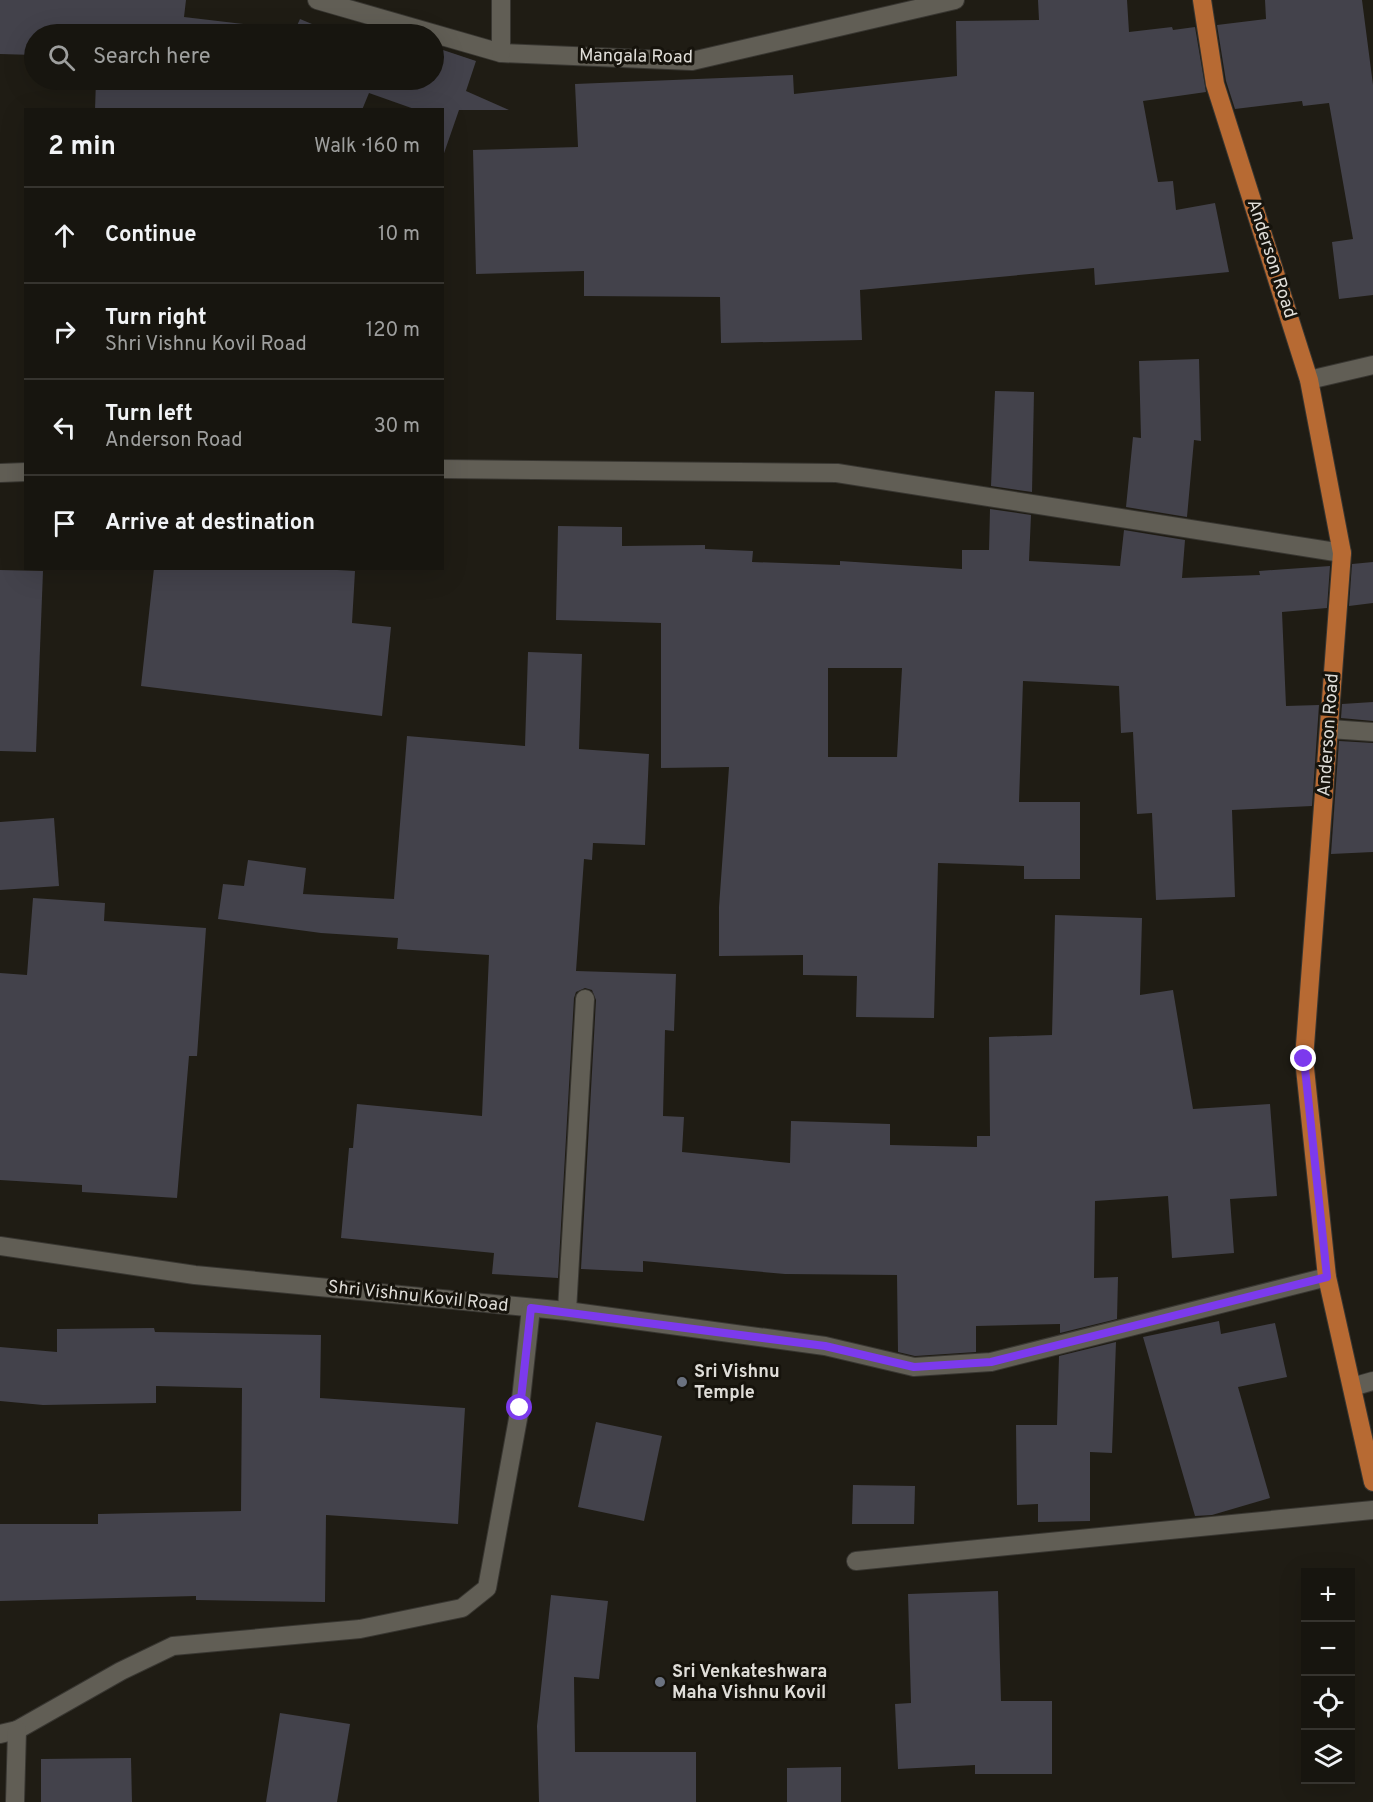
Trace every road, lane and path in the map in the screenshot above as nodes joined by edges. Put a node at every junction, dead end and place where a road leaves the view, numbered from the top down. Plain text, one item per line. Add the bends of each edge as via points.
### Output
1 (317, 0) edge
2 (501, 0) edge
3 (955, 0) edge
4 (1202, 0) edge
5 (400, 24) edge
6 (444, 37) edge
7 (501, 53) junction
8 (1373, 365) edge
9 (1309, 380) junction
10 (444, 469) edge
11 (24, 472) edge
12 (0, 473) edge
13 (1342, 553) junction
14 (1330, 729) junction
15 (1373, 732) edge
16 (585, 999) dead end
17 (0, 1246) edge
18 (1327, 1277) junction
19 (531, 1308) junction
20 (567, 1311) junction
21 (1373, 1381) edge
22 (1352, 1387) junction
23 (1373, 1482) edge
24 (1373, 1510) edge
25 (855, 1561) dead end
26 (8, 1732) edge
27 (15, 1802) edge

1 - 5 street, Mangala Road
2 - 7 street
3 - 7 street, Mangala Road via 692,61
4 - 9 main road, Anderson Road via 1215,84
6 - 7 street, Mangala Road
8 - 9 street
9 - 13 main road, Anderson Road
10 - 13 street via 837,473
11 - 12 street
13 - 14 main road, Anderson Road
14 - 15 street
14 - 18 main road, Anderson Road via 1304,1059
16 - 20 street
17 - 19 street, Shri Vishnu Kovil Road via 195,1275
18 - 20 street, Shri Vishnu Kovil Road via 991,1362 958,1366 914,1367 825,1346
18 - 22 main road, Anderson Road
19 - 20 street, Shri Vishnu Kovil Road
19 - 26 street via 520,1408 487,1588 462,1608 360,1629 172,1646
21 - 22 street
22 - 23 main road, Anderson Road
24 - 25 street
26 - 27 street

